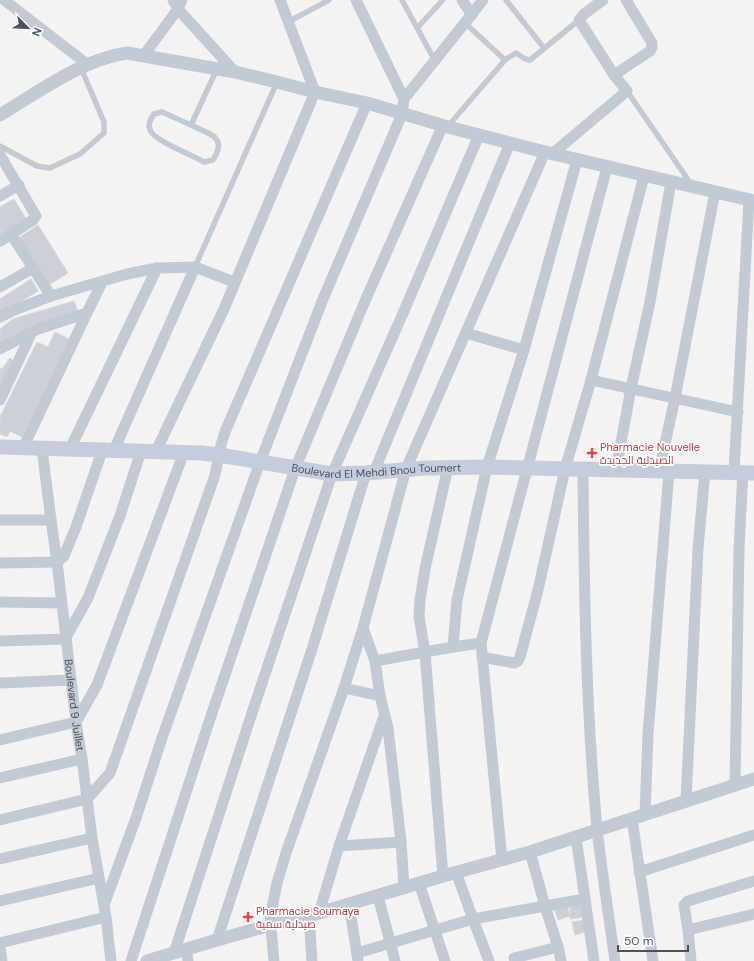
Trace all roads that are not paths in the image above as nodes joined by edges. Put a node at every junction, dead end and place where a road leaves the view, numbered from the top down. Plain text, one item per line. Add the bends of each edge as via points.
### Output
1 (4, 0) edge
2 (280, 0) edge
3 (329, 0) edge
4 (356, 0) edge
5 (402, 0) edge
6 (443, 0) edge
7 (462, 0) edge
8 (483, 0) edge
9 (603, 0) edge
10 (626, 0) edge
11 (510, 1) edge
12 (177, 3) edge
13 (469, 19) junction
14 (579, 20) junction
15 (288, 22) junction
16 (417, 28) junction
17 (544, 48) junction
18 (144, 55) junction
19 (505, 60) junction
20 (435, 61) junction
21 (84, 66) junction
22 (217, 69) junction
23 (235, 72) junction
24 (614, 75) junction
25 (277, 82) junction
26 (627, 90) junction
27 (315, 92) junction
28 (404, 99) junction
29 (367, 103) junction
30 (402, 114) junction
31 (0, 115) edge
32 (191, 125) junction
33 (445, 126) junction
34 (479, 135) junction
35 (510, 143) junction
36 (0, 146) edge
37 (548, 153) junction
38 (0, 155) edge
39 (576, 160) junction
40 (607, 167) junction
41 (644, 176) junction
42 (671, 182) junction
43 (19, 185) junction
44 (693, 187) junction
45 (715, 192) junction
46 (0, 196) edge
47 (752, 201) edge
48 (11, 234) junction
49 (0, 241) edge
50 (195, 267) junction
51 (33, 268) junction
52 (157, 268) junction
53 (102, 282) junction
54 (234, 282) junction
55 (0, 287) edge
56 (51, 296) junction
57 (87, 313) junction
58 (0, 317) edge
59 (32, 332) junction
60 (466, 333) junction
61 (0, 349) edge
62 (524, 350) junction
63 (591, 380) junction
64 (630, 388) junction
65 (675, 398) junction
66 (0, 400) edge
67 (738, 412) junction
68 (0, 447) edge
69 (23, 448) junction
70 (42, 449) junction
71 (70, 449) junction
72 (108, 450) junction
73 (141, 451) junction
74 (156, 451) junction
75 (184, 452) junction
76 (219, 455) junction
77 (260, 462) junction
78 (448, 467) junction
79 (487, 467) junction
80 (295, 468) junction
81 (527, 468) junction
82 (565, 469) junction
83 (406, 470) junction
84 (582, 470) junction
85 (616, 470) junction
86 (664, 471) junction
87 (705, 472) junction
88 (744, 472) edge
89 (370, 473) junction
90 (332, 474) junction
91 (0, 520) edge
92 (51, 520) junction
93 (57, 562) junction
94 (0, 563) edge
95 (0, 602) edge
96 (62, 603) junction
97 (363, 628) junction
98 (66, 639) junction
99 (0, 641) edge
100 (481, 643) junction
101 (453, 647) junction
102 (425, 653) junction
103 (482, 657) junction
104 (375, 662) junction
105 (71, 680) junction
106 (0, 683) edge
107 (344, 688) junction
108 (380, 696) junction
109 (385, 715) junction
110 (76, 722) junction
111 (0, 740) edge
112 (82, 759) junction
113 (0, 778) edge
114 (754, 779) edge
115 (735, 785) junction
116 (87, 799) junction
117 (686, 801) junction
118 (645, 815) junction
119 (632, 819) junction
120 (0, 820) edge
121 (598, 830) junction
122 (754, 835) edge
123 (576, 837) junction
124 (92, 838) junction
125 (401, 842) junction
126 (339, 846) junction
127 (530, 852) junction
128 (0, 859) edge
129 (502, 860) junction
130 (456, 872) junction
131 (639, 872) junction
132 (443, 876) junction
133 (99, 878) junction
134 (754, 881) edge
135 (419, 883) junction
136 (404, 887) junction
137 (378, 896) junction
138 (585, 899) junction
139 (0, 901) edge
140 (349, 904) junction
141 (104, 906) junction
142 (545, 906) junction
143 (754, 914) edge
144 (314, 915) junction
145 (106, 917) junction
146 (473, 919) junction
147 (270, 925) junction
148 (688, 930) junction
149 (434, 931) junction
150 (217, 940) junction
151 (0, 943) edge
152 (392, 944) junction
153 (558, 946) junction
154 (0, 948) edge
155 (183, 954) edge
156 (357, 957) edge
157 (514, 958) dead end
158 (2, 961) edge
159 (111, 961) edge
160 (131, 961) edge
161 (147, 961) edge
162 (274, 961) edge
163 (312, 961) edge
164 (395, 961) edge
165 (445, 961) edge
166 (489, 961) edge
167 (561, 961) edge
168 (594, 961) edge
169 (615, 961) edge
170 (653, 961) edge
171 (691, 961) edge

1 - 21 street
2 - 15 street
3 - 15 lane
4 - 28 street
5 - 16 lane
6 - 16 lane
7 - 13 street
8 - 13 street
9 - 14 street
10 - 24 street via 652,47
11 - 17 lane
12 - 18 street
12 - 23 street
13 - 19 lane
13 - 20 street
14 - 17 lane
14 - 24 street
15 - 27 street
16 - 20 lane
17 - 19 lane via 530,60 516,53
18 - 21 street via 113,55
18 - 22 street
19 - 33 lane
20 - 28 street
21 - 31 street
21 - 36 lane via 104,122 104,133 80,154 50,168 37,166
22 - 23 street
22 - 32 lane
23 - 25 street
24 - 26 street
25 - 27 street
25 - 50 lane
26 - 37 street
26 - 44 lane
27 - 29 street
27 - 54 street
28 - 30 street
29 - 30 street
29 - 76 street via 231,418
30 - 33 street
30 - 77 street via 323,299
32 - 32 lane via 217,139 220,144 213,160 204,162 158,138 150,131 149,122 154,114 162,112
33 - 34 street
33 - 80 street via 365,301
34 - 35 street
34 - 90 street
35 - 37 street
35 - 89 street
37 - 39 street
37 - 60 street
38 - 43 street
39 - 40 street
39 - 62 street
40 - 41 street
40 - 81 street
41 - 42 street
41 - 63 street
42 - 44 street
42 - 64 street via 650,302
43 - 46 street
43 - 48 street via 36,216 34,220
44 - 45 street
45 - 47 street
45 - 65 street
47 - 67 street
48 - 49 street
48 - 51 street
50 - 52 street
50 - 54 street
50 - 72 street
51 - 55 street
51 - 56 street
52 - 53 street
52 - 71 street
53 - 56 street
53 - 57 street
54 - 74 street via 224,309
56 - 58 street
57 - 59 street
57 - 69 street
59 - 61 street
59 - 66 street
60 - 62 street
60 - 83 street
62 - 79 street
63 - 64 street
63 - 82 street
64 - 65 street
64 - 85 street
65 - 67 street
65 - 86 street
67 - 88 street
68 - 69 main road, Boulevard El Mehdi Bnou Toumert
69 - 70 main road, Boulevard El Mehdi Bnou Toumert
70 - 71 main road, Boulevard El Mehdi Bnou Toumert
70 - 92 street, Boulevard 9 Juillet
71 - 72 main road, Boulevard El Mehdi Bnou Toumert
72 - 73 main road, Boulevard El Mehdi Bnou Toumert
72 - 93 street via 64,556
73 - 74 main road, Boulevard El Mehdi Bnou Toumert
73 - 98 street via 120,516 93,585
74 - 75 main road, Boulevard El Mehdi Bnou Toumert
75 - 76 main road, Boulevard El Mehdi Bnou Toumert
75 - 110 street via 97,685
76 - 77 main road, Boulevard El Mehdi Bnou Toumert
76 - 116 street via 215,475 115,763 110,773
77 - 80 main road, Boulevard El Mehdi Bnou Toumert
77 - 141 street
78 - 79 main road, Boulevard El Mehdi Bnou Toumert
78 - 83 main road, Boulevard El Mehdi Bnou Toumert
78 - 102 street via 420,600 419,616
79 - 81 main road, Boulevard El Mehdi Bnou Toumert
79 - 101 street via 457,600
80 - 90 main road, Boulevard El Mehdi Bnou Toumert
80 - 160 street
81 - 82 main road, Boulevard El Mehdi Bnou Toumert
81 - 100 street
82 - 84 main road, Boulevard El Mehdi Bnou Toumert
82 - 103 street via 520,657 514,663
83 - 89 main road, Boulevard El Mehdi Bnou Toumert
83 - 97 street
84 - 85 main road, Boulevard El Mehdi Bnou Toumert
84 - 121 street via 585,628
85 - 86 main road, Boulevard El Mehdi Bnou Toumert
86 - 87 main road, Boulevard El Mehdi Bnou Toumert
86 - 118 street
87 - 88 main road, Boulevard El Mehdi Bnou Toumert
87 - 117 street via 698,548
88 - 115 street via 739,548
89 - 90 main road, Boulevard El Mehdi Bnou Toumert
89 - 150 street
90 - 155 street via 252,713
91 - 92 street
92 - 93 street, Boulevard 9 Juillet
93 - 94 street
93 - 96 street, Boulevard 9 Juillet
95 - 96 street
96 - 98 street, Boulevard 9 Juillet
97 - 104 street
97 - 107 street
98 - 99 street
98 - 105 street, Boulevard 9 Juillet
100 - 101 street
100 - 103 street
101 - 102 street
102 - 104 street
102 - 132 street
103 - 129 street
104 - 108 street
105 - 106 street
105 - 110 street, Boulevard 9 Juillet
107 - 108 street
107 - 147 street via 286,853
108 - 109 street
109 - 125 street
109 - 126 street
110 - 111 street
110 - 112 street, Boulevard 9 Juillet
112 - 113 street
112 - 116 street, Boulevard 9 Juillet
114 - 115 street
115 - 117 street
116 - 120 street
116 - 124 street, Boulevard 9 Juillet
117 - 118 street
118 - 119 street
119 - 121 street
119 - 131 street
121 - 123 street
121 - 169 street
122 - 131 street
123 - 127 street
123 - 138 street
124 - 128 street
124 - 133 street, Boulevard 9 Juillet
125 - 126 street
125 - 136 street
126 - 144 street
127 - 129 street
127 - 142 street
129 - 130 street
130 - 132 street
130 - 146 street
131 - 170 street
132 - 135 street
133 - 139 street
133 - 141 street, Boulevard 9 Juillet
134 - 148 street via 685,902
135 - 136 street
135 - 149 street
136 - 137 street
137 - 140 street
137 - 152 street
138 - 142 street
138 - 168 street
140 - 144 street
140 - 156 street
141 - 145 street, Boulevard 9 Juillet
142 - 146 street
142 - 153 street
143 - 148 street
144 - 147 street
144 - 163 street
145 - 151 street
145 - 159 street, Boulevard 9 Juillet
146 - 149 street
146 - 166 street
147 - 150 street
147 - 162 street
148 - 171 street
149 - 152 street
149 - 165 street
150 - 155 street
152 - 156 street
152 - 164 street
153 - 157 street
153 - 167 street
154 - 158 street
155 - 161 street

